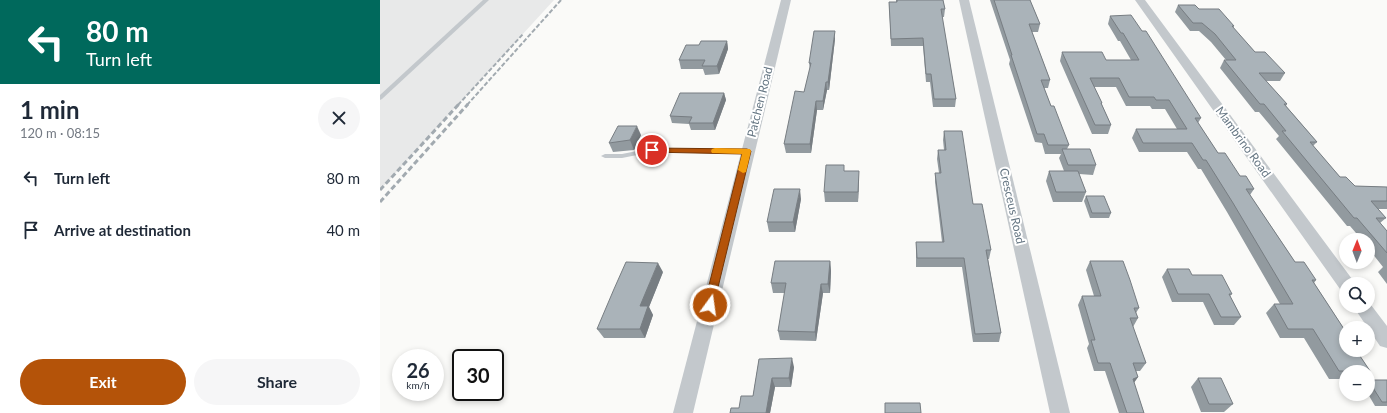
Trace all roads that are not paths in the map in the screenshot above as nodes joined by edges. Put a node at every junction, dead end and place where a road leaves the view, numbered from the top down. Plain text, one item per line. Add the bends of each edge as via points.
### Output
1 (486, 0) edge
2 (786, 0) edge
3 (964, 0) edge
4 (1140, 0) edge
5 (380, 98) edge
6 (747, 151) junction
7 (605, 156) dead end
8 (1341, 277) edge
9 (1367, 313) edge
10 (1387, 340) edge
11 (683, 413) edge
12 (1060, 413) edge

1 - 5 lane
2 - 6 street, Patchen Road
3 - 12 street, Cresceus Road
4 - 8 street, Mambrino Road
6 - 7 lane via 652,150 622,156
6 - 11 street, Patchen Road
9 - 10 street

